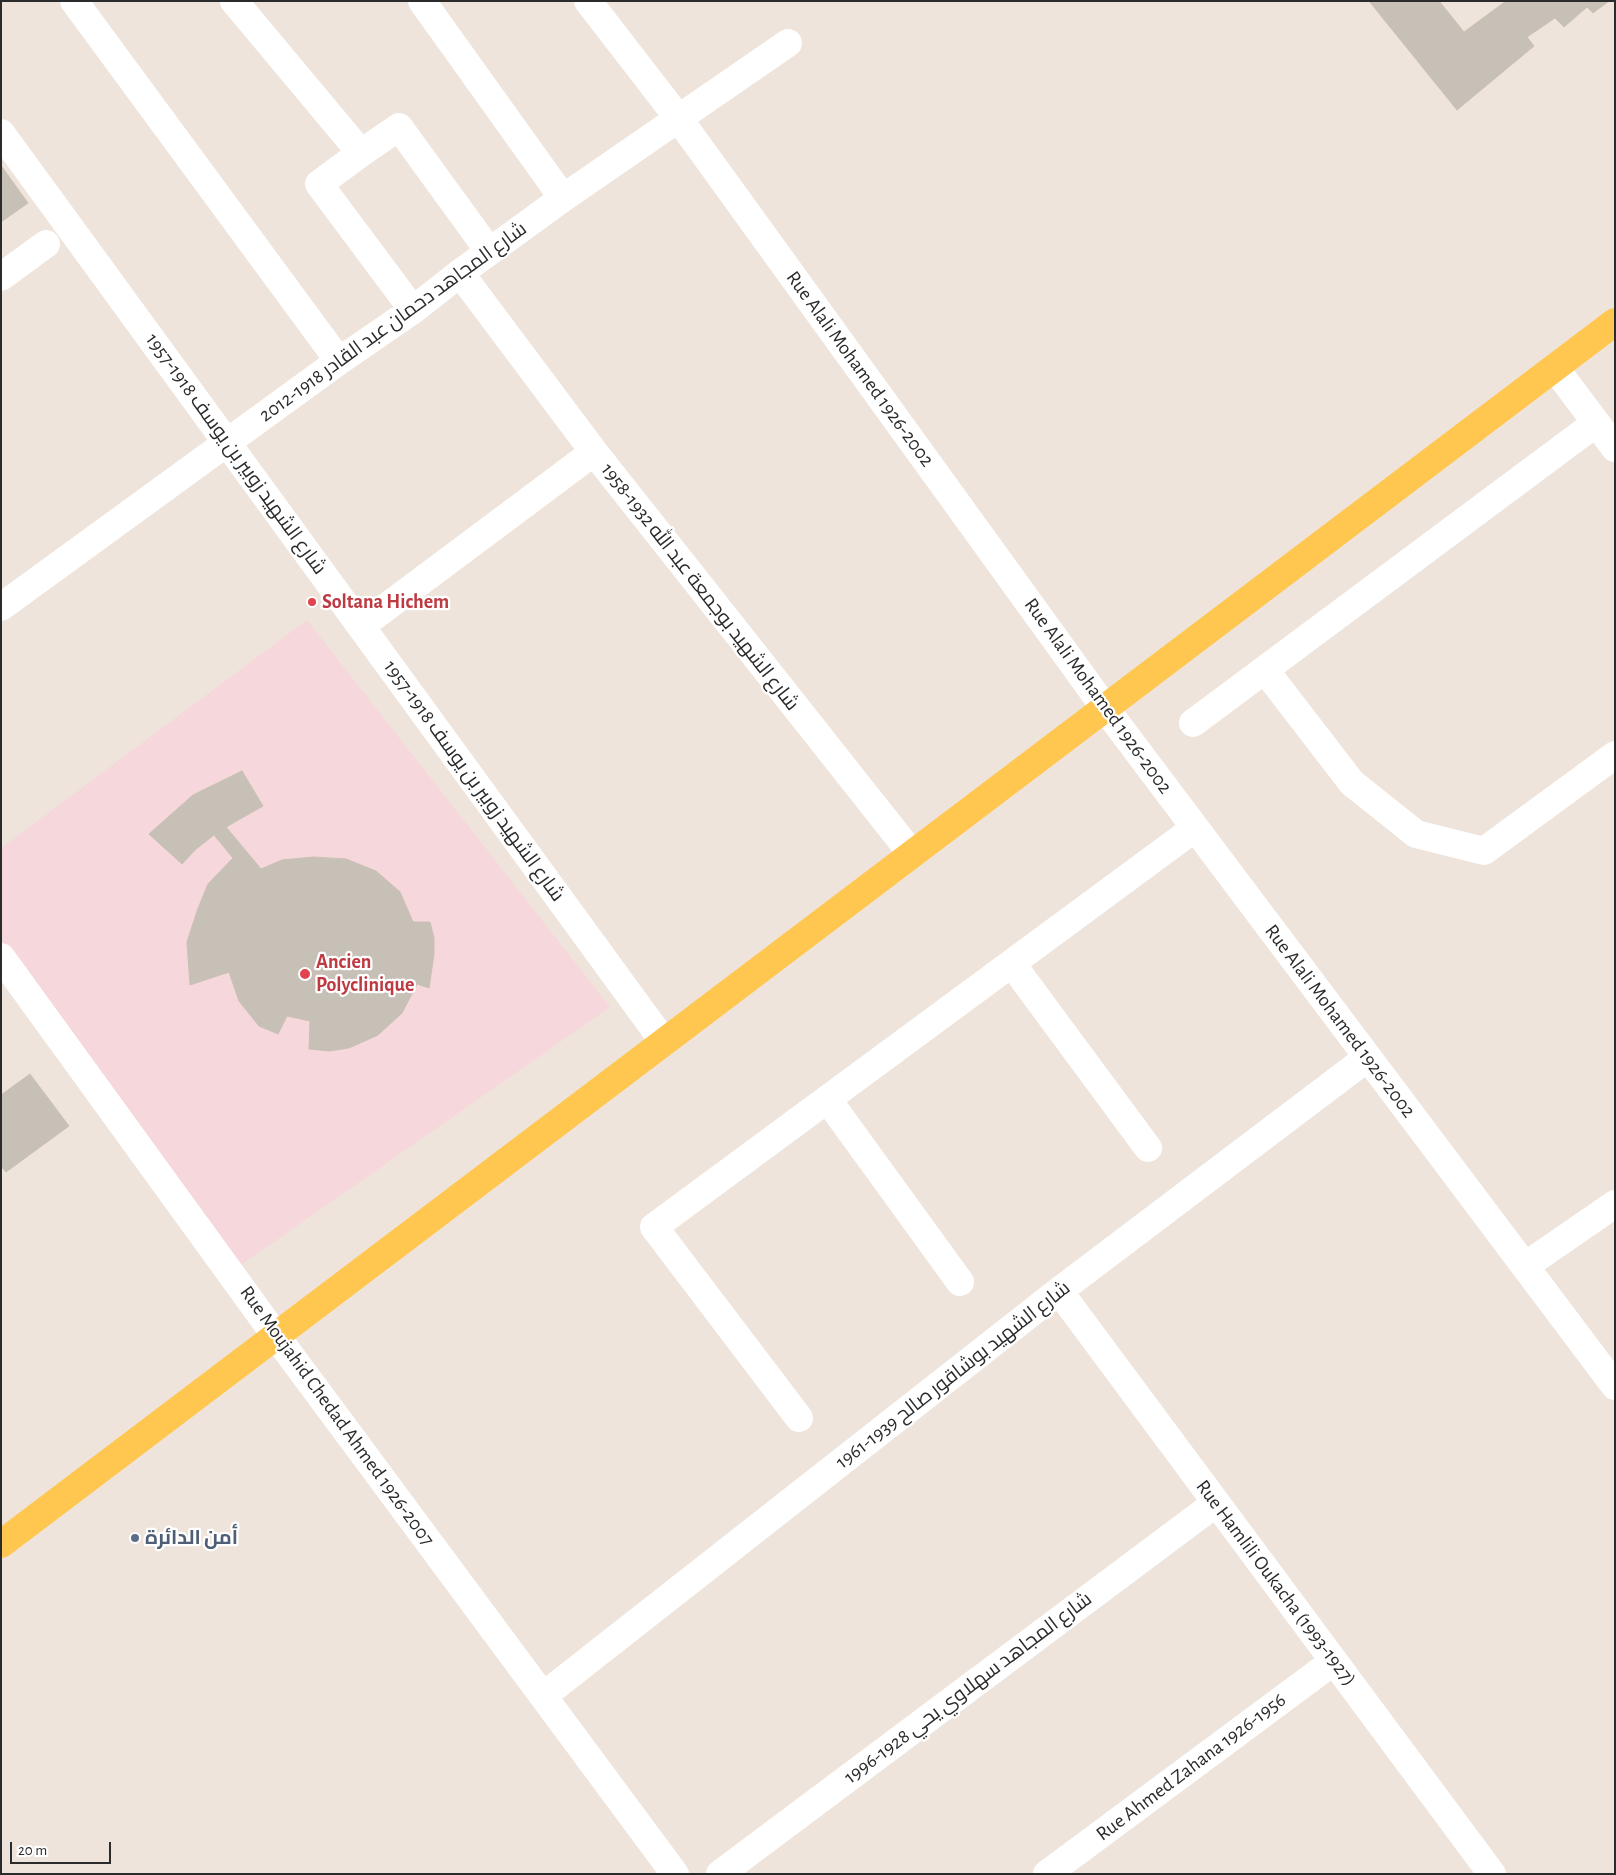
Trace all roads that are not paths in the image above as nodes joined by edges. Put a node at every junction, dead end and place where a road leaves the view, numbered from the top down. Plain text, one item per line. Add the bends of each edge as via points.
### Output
1 (74, 1) edge
2 (234, 1) edge
3 (422, 1) edge
4 (588, 1) edge
5 (788, 43) dead end
6 (678, 118) junction
7 (1, 133) edge
8 (361, 153) junction
9 (563, 198) junction
10 (46, 244) dead end
11 (489, 251) junction
12 (460, 273) junction
13 (1, 278) edge
14 (413, 310) junction
15 (1615, 322) edge
16 (339, 360) junction
17 (1555, 368) junction
18 (1596, 423) junction
19 (228, 442) junction
20 (1615, 448) edge
21 (594, 452) junction
22 (1, 607) edge
23 (361, 626) junction
24 (1264, 670) junction
25 (1105, 708) junction
26 (1193, 723) dead end
27 (1615, 755) edge
28 (1195, 828) junction
29 (912, 854) junction
30 (1, 957) edge
31 (1012, 964) junction
32 (664, 1042) junction
33 (1367, 1058) junction
34 (828, 1100) junction
35 (1148, 1148) dead end
36 (1615, 1204) edge
37 (1525, 1266) junction
38 (960, 1282) dead end
39 (1059, 1292) junction
40 (276, 1336) junction
41 (1615, 1386) edge
42 (799, 1418) dead end
43 (1216, 1503) junction
44 (1, 1544) edge
45 (1334, 1661) junction
46 (544, 1696) junction
47 (674, 1874) edge
48 (720, 1874) edge
49 (1047, 1874) edge
50 (1492, 1874) edge

1 - 16 street
2 - 8 street
3 - 9 street
4 - 6 street, Rue Alali Mohamed 1926-2002
5 - 6 street, شارع المجاهد دحمان عبد القادر 1918-2012
6 - 9 street, شارع المجاهد دحمان عبد القادر 1918-2012
6 - 25 street, Rue Alali Mohamed 1926-2002
7 - 19 street, شارع الشهيد زوبير بن يوسف 1918-1957
8 - 11 street via 399,127
8 - 14 street via 319,184
9 - 11 street, شارع المجاهد دحمان عبد القادر 1918-2012
10 - 13 street
11 - 12 street, شارع المجاهد دحمان عبد القادر 1918-2012
12 - 14 street, شارع المجاهد دحمان عبد القادر 1918-2012
12 - 21 street
14 - 16 street, شارع المجاهد دحمان عبد القادر 1918-2012
15 - 17 main road
16 - 19 street, شارع المجاهد دحمان عبد القادر 1918-2012
17 - 18 street
17 - 25 main road
18 - 20 street
18 - 24 street
19 - 22 street, شارع المجاهد دحمان عبد القادر 1918-2012
19 - 23 street, شارع الشهيد زوبير بن يوسف 1918-1957
21 - 23 street, شارع الشهيد بوجمعة عبد الله 1932-1958
21 - 29 street, شارع الشهيد بوجمعة عبد الله 1932-1958
23 - 32 street, شارع الشهيد زوبير بن يوسف 1918-1957
24 - 26 street
24 - 27 street via 1352,783 1416,834 1484,851
25 - 28 street, Rue Alali Mohamed 1926-2002
25 - 29 main road
28 - 31 street
28 - 33 street, Rue Alali Mohamed 1926-2002
29 - 32 main road
30 - 40 street, Rue Moujahid Chedad Ahmed 1926-2007
31 - 34 street
31 - 35 street
32 - 40 main road
33 - 37 street, Rue Alali Mohamed 1926-2002
33 - 39 street, شارع الشهيد بوشاقور صالح 1939-1961
34 - 38 street
34 - 42 street via 654,1227
36 - 37 street
37 - 41 street, Rue Alali Mohamed 1926-2002
39 - 43 street, Rue Hamlili Oukacha (1993-1927)
39 - 46 street, شارع الشهيد بوشاقور صالح 1939-1961
40 - 44 main road
40 - 46 street, Rue Moujahid Chedad Ahmed 1926-2007
43 - 45 street, Rue Hamlili Oukacha (1993-1927)
43 - 48 street, شارع المجاهد سهلاوي يحي 1928-1996
45 - 49 street, Rue Ahmed Zahana 1926-1956
45 - 50 street, Rue Hamlili Oukacha (1993-1927)
46 - 47 street, Rue Moujahid Chedad Ahmed 1926-2007

